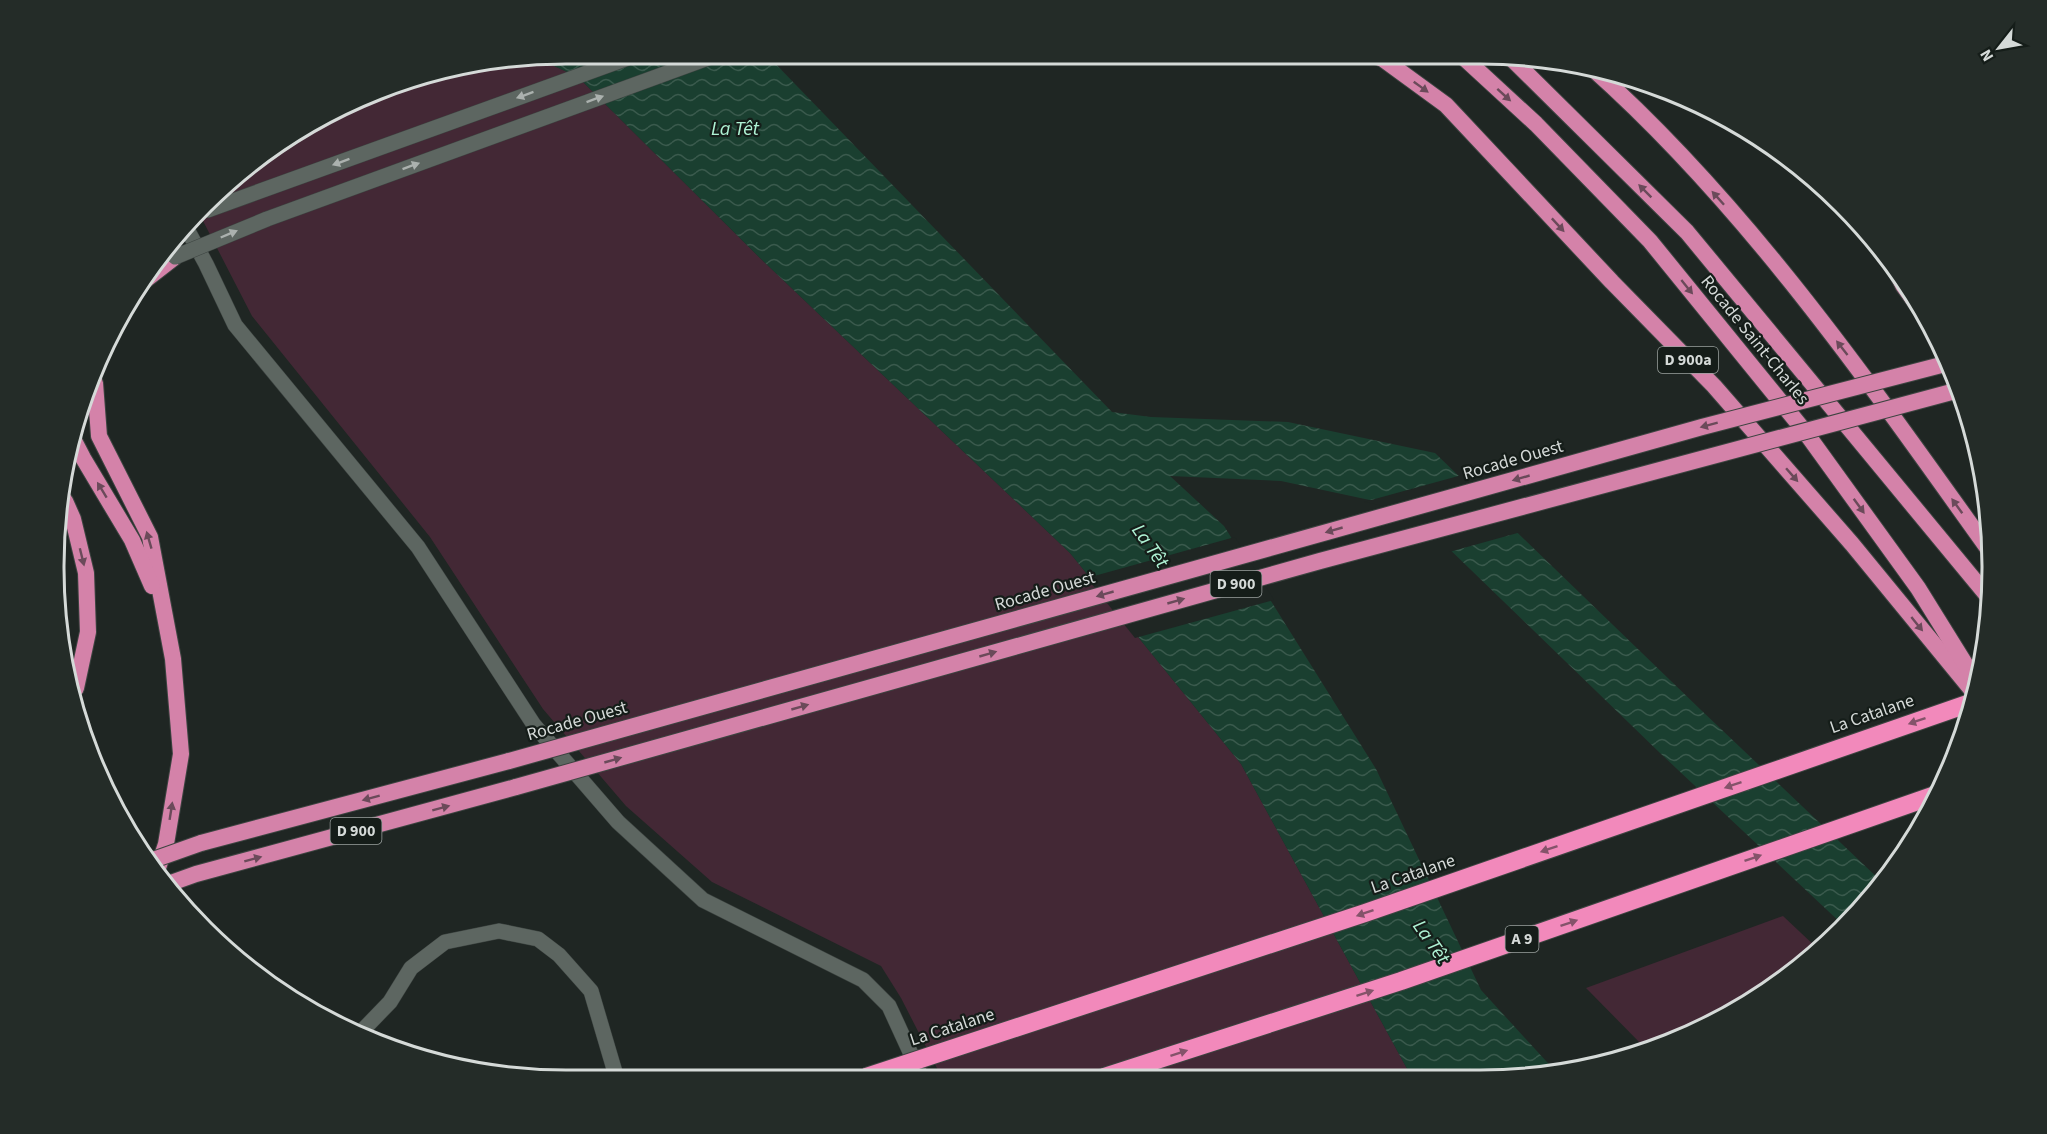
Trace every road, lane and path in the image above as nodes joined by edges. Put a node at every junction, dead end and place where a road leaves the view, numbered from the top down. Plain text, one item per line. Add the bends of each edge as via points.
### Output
1 (611, 64) edge
2 (691, 64) edge
3 (1390, 64) edge
4 (1471, 64) edge
5 (1520, 67) edge
6 (1606, 81) edge
7 (218, 206) edge
8 (190, 235) edge
9 (175, 257) junction
10 (169, 260) edge
11 (166, 264) edge
12 (1940, 365) edge
13 (1951, 392) edge
14 (95, 395) edge
15 (79, 450) edge
16 (68, 508) edge
17 (1981, 539) edge
18 (1981, 589) edge
19 (173, 659) junction
20 (1971, 673) edge
21 (78, 680) edge
22 (1968, 686) edge
23 (1963, 706) edge
24 (1926, 798) edge
25 (158, 858) edge
26 (160, 862) edge
27 (175, 881) edge
28 (366, 1027) edge
29 (614, 1070) edge
30 (889, 1070) edge
31 (918, 1070) edge
32 (1126, 1070) edge

1 -> 7 main road
9 -> 2 main road, bridge via 267,219
3 -> 22 highway, D 900a via 1446,105 1714,386 1852,544
4 -> 20 highway, Rocade Saint-Charles / D 900a via 1536,124 1650,241 1806,433 1918,588
18 -> 5 highway, Rocade Saint-Charles via 1686,232
17 -> 6 highway via 1869,383 1759,243
8 - 31 main road via 235,325 418,547 534,724 618,822 703,900 863,980 889,1006
9 - 10 main road
9 - 11 highway
12 -> 25 highway, Rocade Ouest / D 900, bridge via 1702,427 509,761 201,843
27 -> 13 highway, D 900, bridge via 1320,561
19 -> 14 highway via 150,537 99,436
19 -> 15 highway via 155,593 132,540
16 -> 21 highway via 86,573 88,632
26 -> 19 highway via 181,754
23 -> 30 highway, La Catalane, bridge via 1365,913
32 -> 24 highway, A 9 via 1401,981
28 - 29 main road via 390,1002 411,968 445,942 498,931 538,939 559,955 591,991

